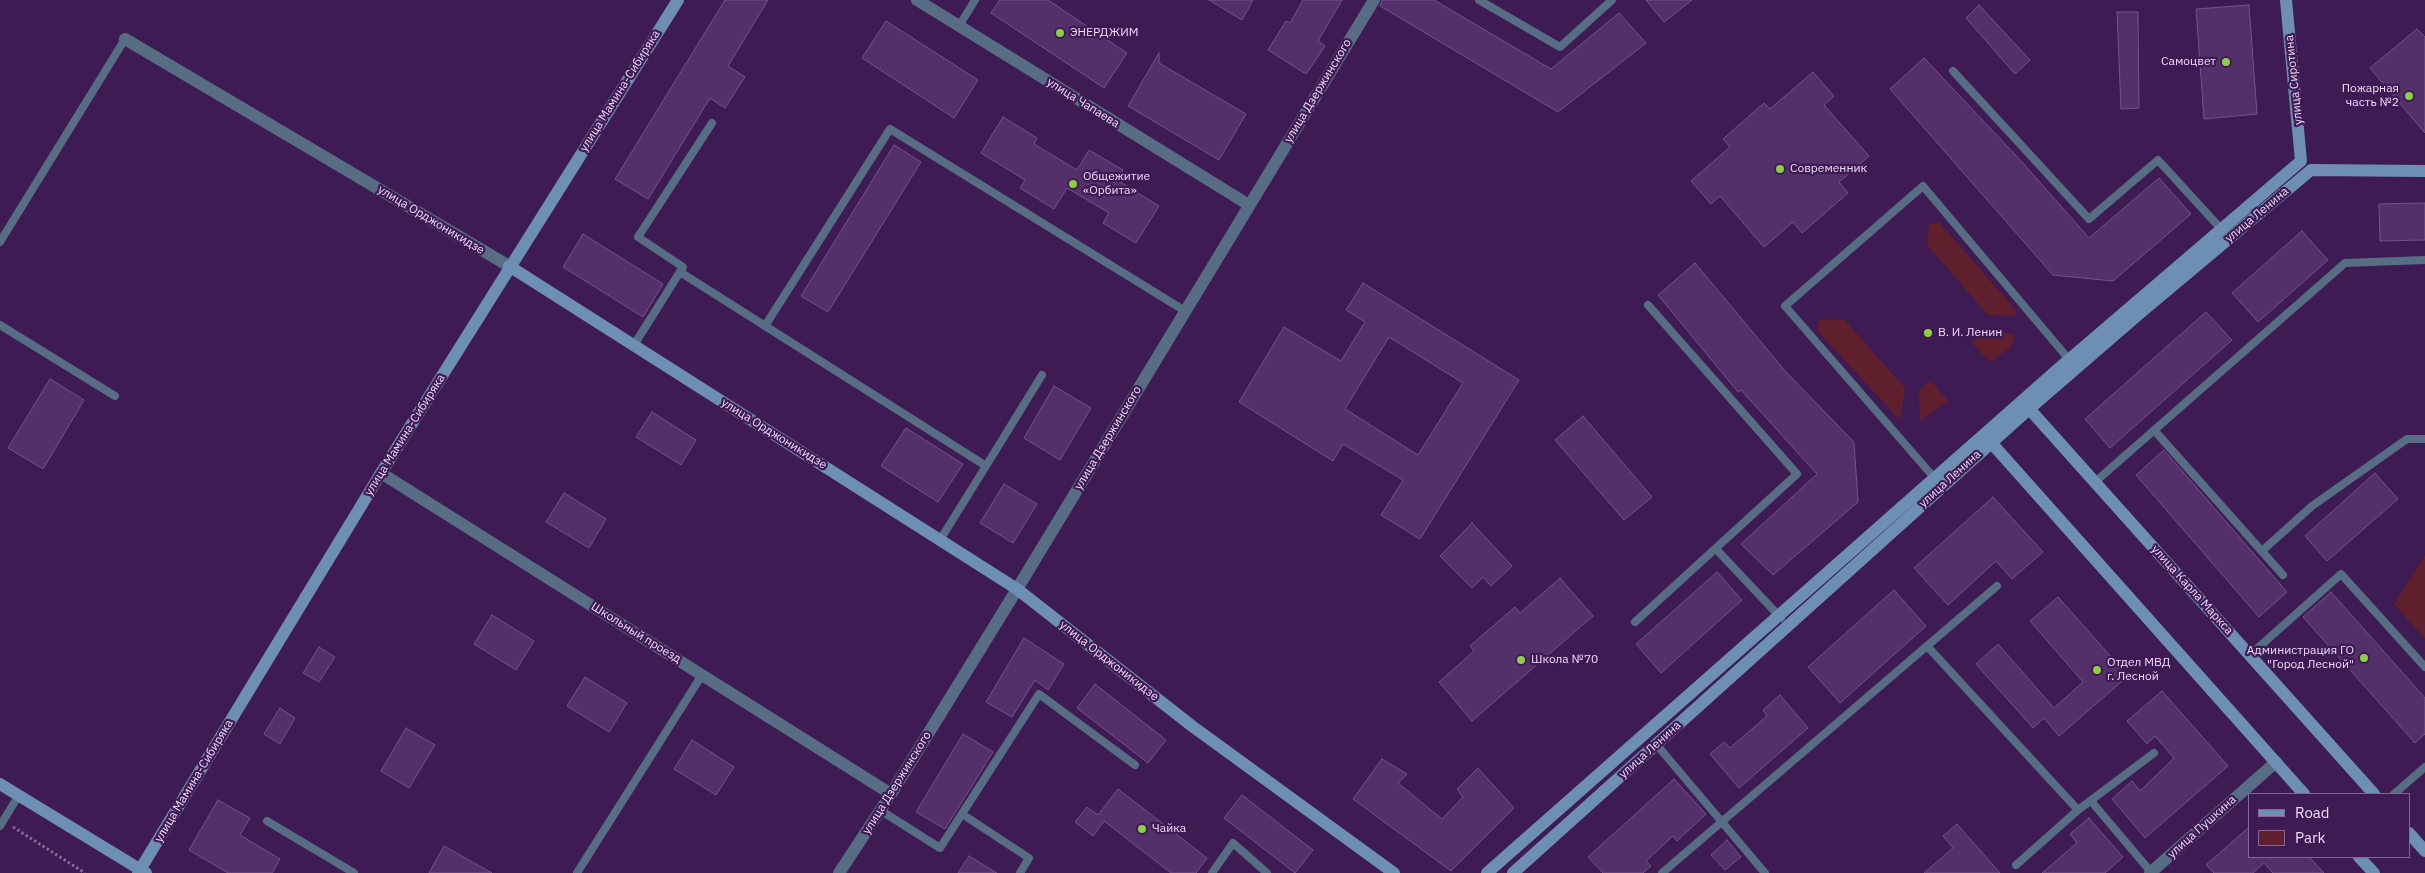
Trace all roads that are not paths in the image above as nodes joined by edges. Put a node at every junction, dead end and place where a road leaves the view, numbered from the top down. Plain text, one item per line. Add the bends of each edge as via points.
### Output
1 (678, 0) edge
2 (917, 0) edge
3 (975, 0) edge
4 (1374, 0) edge
5 (1479, 0) edge
6 (1612, 0) edge
7 (2286, 0) edge
8 (959, 26) junction
9 (125, 39) joint
10 (1953, 71) dead end
11 (712, 123) dead end
12 (2301, 161) junction
13 (2311, 170) junction
14 (2425, 171) edge
15 (1249, 205) junction
16 (2222, 230) junction
17 (0, 242) edge
18 (2425, 260) edge
19 (509, 266) junction
20 (680, 272) junction
21 (1648, 305) dead end
22 (1185, 311) junction
23 (0, 325) edge
24 (765, 326) junction
25 (634, 345) junction
26 (2073, 364) junction
27 (1042, 375) dead end
28 (115, 396) dead end
29 (2025, 405) junction
30 (2154, 430) junction
31 (1988, 438) junction
32 (2425, 439) edge
33 (986, 466) junction
34 (381, 473) junction
35 (1938, 482) junction
36 (2095, 482) junction
37 (940, 540) junction
38 (1716, 549) junction
39 (2262, 551) junction
40 (2283, 575) dead end
41 (1997, 586) dead end
42 (1017, 589) junction
43 (1778, 615) junction
44 (1635, 622) dead end
45 (1788, 625) junction
46 (1927, 646) junction
47 (2250, 655) junction
48 (2425, 667) edge
49 (702, 675) junction
50 (1646, 732) junction
51 (1656, 744) junction
52 (2154, 753) dead end
53 (2276, 762) junction
54 (1135, 765) dead end
55 (2425, 767) edge
56 (0, 784) edge
57 (2303, 793) edge
58 (2373, 793) edge
59 (2395, 793) edge
60 (891, 794) junction
61 (19, 795) junction
62 (2091, 801) junction
63 (880, 810) junction
64 (2078, 810) junction
65 (962, 814) junction
66 (267, 820) dead end
67 (1722, 822) junction
68 (2, 824) edge
69 (2410, 834) edge
70 (2425, 851) edge
71 (2360, 858) edge
72 (2016, 866) dead end
73 (141, 872) edge
74 (354, 873) edge
75 (577, 873) edge
76 (840, 873) edge
77 (1020, 873) edge
78 (1212, 873) edge
79 (1267, 873) edge
80 (1394, 873) edge
81 (1487, 873) edge
82 (1513, 873) edge
83 (1662, 873) edge
84 (1765, 873) edge
85 (2151, 873) edge
86 (2374, 873) edge

1 - 19 main road, улица Мамина-Сибиряка
2 - 8 street, улица Чапаева
3 - 8 lane
4 - 15 street, улица Дзержинского
5 - 6 lane via 1560,47
7 - 12 main road, улица Сиротина
8 - 15 street, улица Чапаева
9 - 17 lane
9 - 19 street, улица Орджоникидзе
10 - 16 lane via 2089,219 2158,160
11 - 20 lane via 638,237 683,267
12 - 13 main road
12 - 16 main road
13 - 14 main road
13 - 26 main road, улица Ленина
15 - 22 street, улица Дзержинского
16 - 26 main road
18 - 30 lane via 2345,263
19 - 25 main road, улица Орджоникидзе
19 - 34 main road, улица Мамина-Сибиряка
20 - 24 lane
20 - 25 lane
21 - 38 lane via 1797,474
22 - 24 lane via 890,129
22 - 42 street, улица Дзержинского
23 - 28 lane
24 - 33 lane
25 - 37 main road, улица Орджоникидзе
26 - 29 main road, улица Ленина
26 - 35 lane via 1923,186 1785,306
27 - 33 lane
29 - 31 main road, улица Ленина
29 - 36 main road, улица Карла Маркса
30 - 36 lane
30 - 39 lane
31 - 35 main road, улица Ленина
31 - 53 main road
32 - 39 lane via 2408,440 2312,506
33 - 37 lane
34 - 49 street, Школьный проезд
34 - 73 main road, улица Мамина-Сибиряка
35 - 43 main road
35 - 45 main road, улица Ленина
36 - 47 main road, улица Карла Маркса
37 - 42 main road, улица Орджоникидзе
38 - 43 lane
38 - 44 lane
39 - 40 lane
41 - 46 lane
42 - 60 street, улица Дзержинского
42 - 80 main road, улица Орджоникидзе via 1192,726
43 - 45 lane
43 - 50 main road
45 - 51 main road, улица Ленина
46 - 64 lane
46 - 67 lane
47 - 48 lane via 2341,574
47 - 58 main road, улица Карла Маркса
49 - 60 street, Школьный проезд
49 - 75 lane
50 - 51 main road
50 - 81 main road
51 - 67 lane
51 - 82 main road, улица Ленина
52 - 62 lane
53 - 57 main road
53 - 85 street, улица Пушкина
54 - 65 lane via 1039,694
55 - 59 lane
56 - 61 main road
60 - 63 street, улица Дзержинского
61 - 68 lane
61 - 73 main road
62 - 64 lane
62 - 85 lane
63 - 65 lane via 940,848
63 - 76 street, улица Дзержинского
64 - 72 lane
65 - 77 lane via 1029,858
66 - 74 lane
67 - 83 lane
67 - 84 lane
69 - 70 main road
71 - 86 main road
78 - 79 lane via 1233,843

